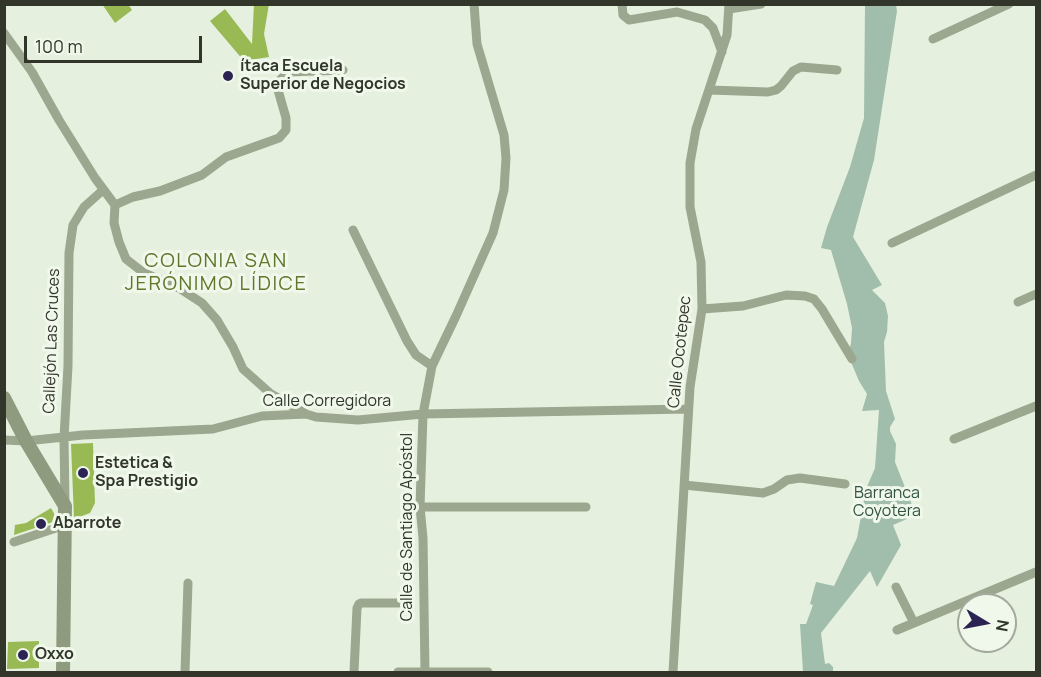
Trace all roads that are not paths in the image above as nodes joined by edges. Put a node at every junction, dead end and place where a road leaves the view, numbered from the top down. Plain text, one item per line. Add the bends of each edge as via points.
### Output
1 (474, 4) edge
2 (622, 4) edge
3 (761, 4) edge
4 (1009, 4) edge
5 (729, 7) edge
6 (676, 8) edge
7 (4, 33) edge
8 (933, 39) dead end
9 (722, 52) junction
10 (343, 70) dead end
11 (837, 70) dead end
12 (710, 90) junction
13 (1036, 175) edge
14 (103, 190) junction
15 (115, 205) junction
16 (353, 230) dead end
17 (892, 243) dead end
18 (1036, 294) edge
19 (1018, 302) dead end
20 (702, 309) junction
21 (852, 359) dead end
22 (432, 366) junction
23 (4, 398) edge
24 (1036, 406) edge
25 (688, 409) junction
26 (306, 414) junction
27 (423, 414) junction
28 (64, 438) junction
29 (954, 439) dead end
30 (4, 440) edge
31 (26, 441) junction
32 (844, 483) dead end
33 (684, 485) junction
34 (65, 506) junction
35 (420, 507) junction
36 (586, 507) dead end
37 (65, 525) junction
38 (14, 542) dead end
39 (1036, 572) edge
40 (188, 583) dead end
41 (896, 587) dead end
42 (399, 603) dead end
43 (914, 622) junction
44 (897, 630) dead end
45 (63, 672) edge
46 (186, 672) edge
47 (354, 672) edge
48 (398, 672) edge
49 (425, 672) edge
50 (488, 672) edge
51 (673, 672) edge

1 - 22 street, Calle de Santiago Apóstol via 477,44 504,135 504,190 493,234
2 - 6 street via 623,15 629,20
3 - 5 street
4 - 8 street
5 - 9 street, Calle Ocotepec via 728,35
6 - 9 street via 705,20 713,28
7 - 14 street
9 - 12 street, Calle Ocotepec
10 - 15 street via 288,72 280,80 278,90 286,118 286,130 279,138 226,157 202,175
11 - 12 street via 801,68 768,92
12 - 20 street, Calle Ocotepec via 696,129 690,163 690,207 701,262
13 - 17 street
14 - 15 street
14 - 28 street, Callejón Las Cruces via 84,207 73,225
15 - 26 street via 114,223 126,259 144,273 202,303 217,320 243,369 271,394
16 - 22 street via 407,341
18 - 19 street
20 - 21 street via 743,306 786,295 805,296 814,299 822,309
20 - 25 street, Calle Ocotepec
22 - 27 street, Calle de Santiago Apóstol
23 - 31 main road
24 - 29 street
25 - 27 street, Calle Corregidora
25 - 33 street, Calle Ocotepec
26 - 27 street, Calle Corregidora via 358,420
26 - 28 street, Calle Corregidora via 262,416 213,429
27 - 35 street, Calle de Santiago Apóstol
28 - 31 street, Calle Corregidora
28 - 34 street, Callejón Las Cruces
30 - 31 street, Calle Corregidora
31 - 34 main road
32 - 33 street via 800,478 763,493
33 - 51 street, Calle Ocotepec
34 - 37 main road
35 - 36 street
35 - 49 street, Calle de Santiago Apóstol
37 - 38 street
37 - 45 main road
39 - 43 street
40 - 46 street
41 - 43 street
42 - 47 street via 358,604
43 - 44 street
48 - 49 street
49 - 50 street

